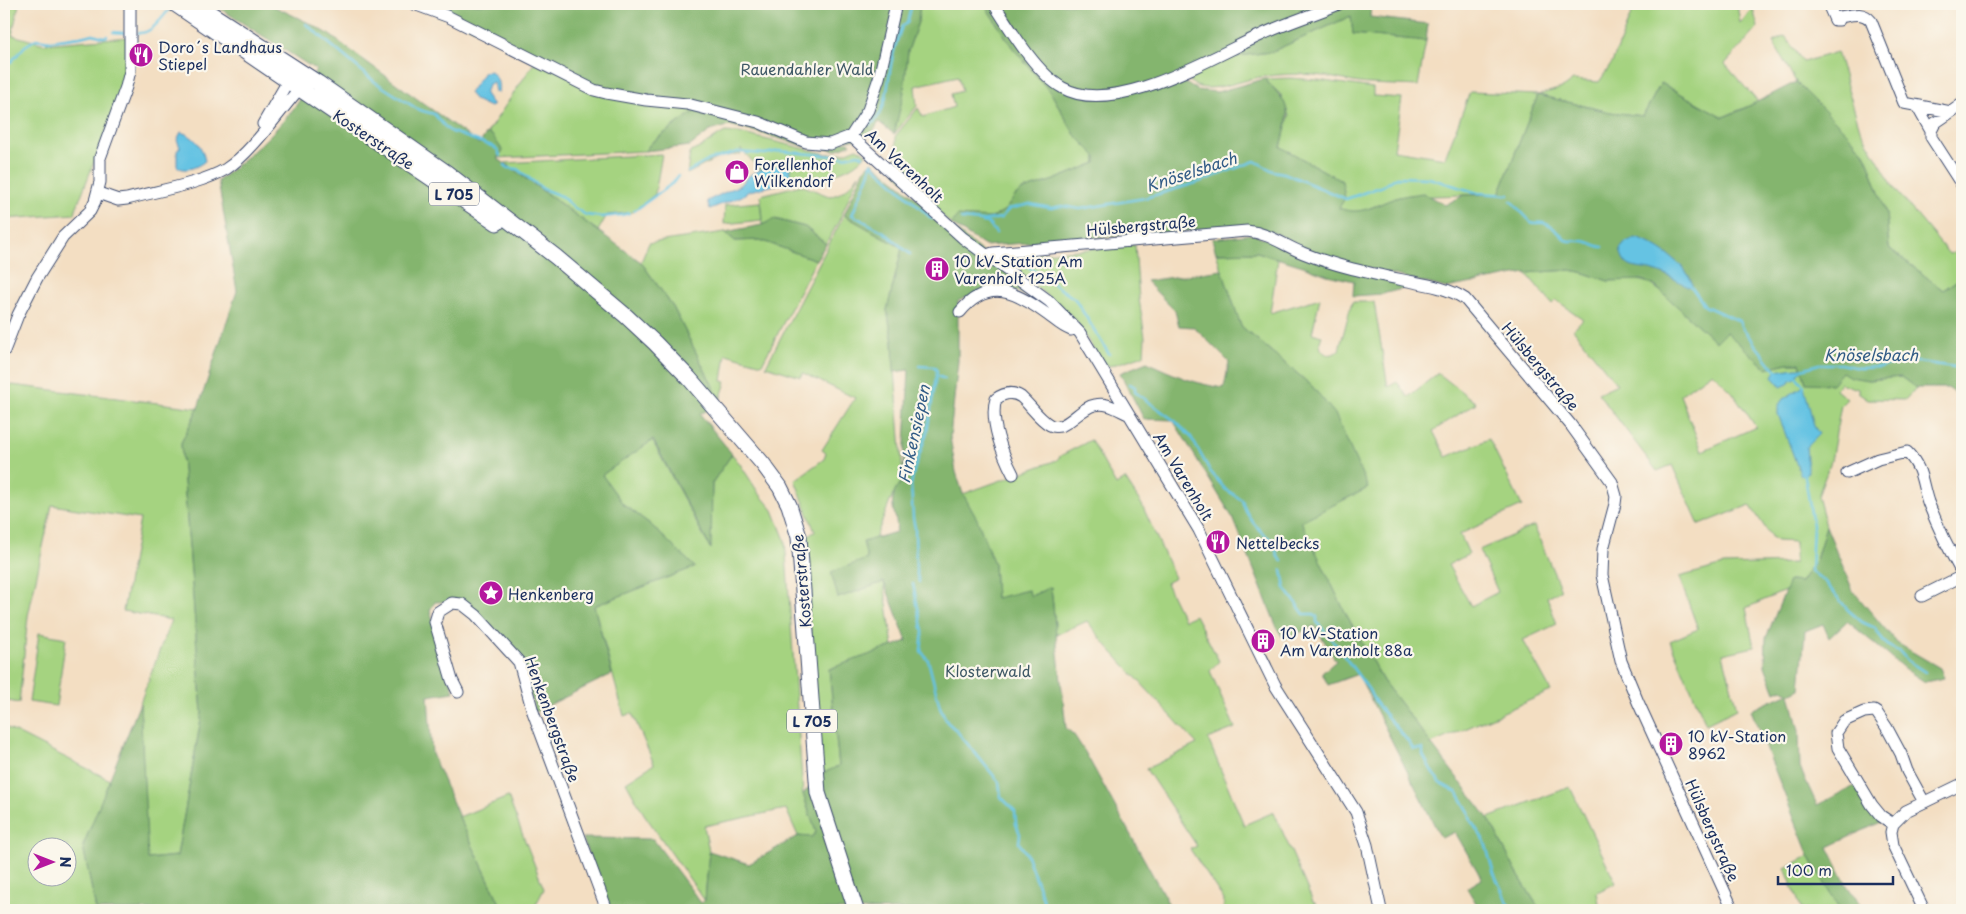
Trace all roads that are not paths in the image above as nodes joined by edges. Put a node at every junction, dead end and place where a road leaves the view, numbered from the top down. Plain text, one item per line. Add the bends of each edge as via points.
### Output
1 (130, 4) edge
2 (175, 4) edge
3 (196, 4) edge
4 (414, 4) edge
5 (896, 4) edge
6 (994, 4) edge
7 (1339, 4) edge
8 (1828, 4) edge
9 (233, 36) junction
10 (302, 73) junction
11 (293, 85) junction
12 (1962, 104) edge
13 (1917, 106) junction
14 (1951, 112) junction
15 (1931, 130) junction
16 (851, 136) junction
17 (1962, 185) edge
18 (98, 193) junction
19 (987, 255) junction
20 (597, 292) junction
21 (960, 312) dead end
22 (1080, 332) junction
23 (4, 351) edge
24 (1128, 414) junction
25 (1847, 473) dead end
26 (1012, 474) dead end
27 (1962, 575) edge
28 (1922, 596) dead end
29 (458, 692) dead end
30 (1962, 784) edge
31 (1924, 802) junction
32 (1893, 824) junction
33 (607, 910) edge
34 (856, 910) edge
35 (1381, 910) edge
36 (1733, 910) edge
37 (1924, 910) edge

1 - 18 street via 130,71 100,158
2 - 9 main road, Kosterstraße / L 705
3 - 9 main road, Kosterstraße / L 705
4 - 16 street via 449,17 606,93 703,108 758,122 806,142 830,144
5 - 16 street via 879,78 868,110
6 - 7 street via 1053,82 1074,93 1102,96 1157,82 1262,34
8 - 13 street via 1836,16 1866,15 1904,103
9 - 10 main road, Kosterstraße / L 705
9 - 11 main road, Kosterstraße / L 705
10 - 11 street
10 - 20 main road, Kosterstraße / L 705 via 447,173
11 - 18 street via 248,149 226,169 199,180 127,199 118,200
11 - 20 main road, Kosterstraße / L 705
12 - 14 street
13 - 14 street
13 - 15 street
14 - 15 street via 1935,123
15 - 17 street via 1931,137
16 - 19 street, Am Varenholt via 949,226
18 - 23 street via 90,211 63,237 37,278
19 - 22 street, Am Varenholt via 1049,301
19 - 36 street, Hülsbergstraße via 1260,232 1326,262 1426,285 1465,299 1570,424 1612,482 1616,496 1603,549 1602,575 1621,661
20 - 34 main road, Kosterstraße / L 705 via 650,338 689,378 763,464 790,506 799,537 818,794
21 - 22 street via 981,295 999,291 1030,301 1067,328
22 - 24 street, Am Varenholt
24 - 26 street via 1109,405 1096,404 1088,406 1065,424 1056,426 1050,425 1017,394 1005,394 996,399 994,410 1001,448
24 - 35 street, Am Varenholt via 1200,530 1274,685 1356,812 1367,845
25 - 27 street via 1878,459 1907,452 1917,463 1940,532
27 - 28 street
29 - 33 street, Henkenbergstraße via 435,622 438,612 452,602 462,604 476,615 519,662 533,712
30 - 31 street
31 - 32 street via 1906,811
31 - 32 street via 1900,751 1877,713 1864,712 1844,721 1836,733 1838,748 1872,805
32 - 37 street via 1893,845

